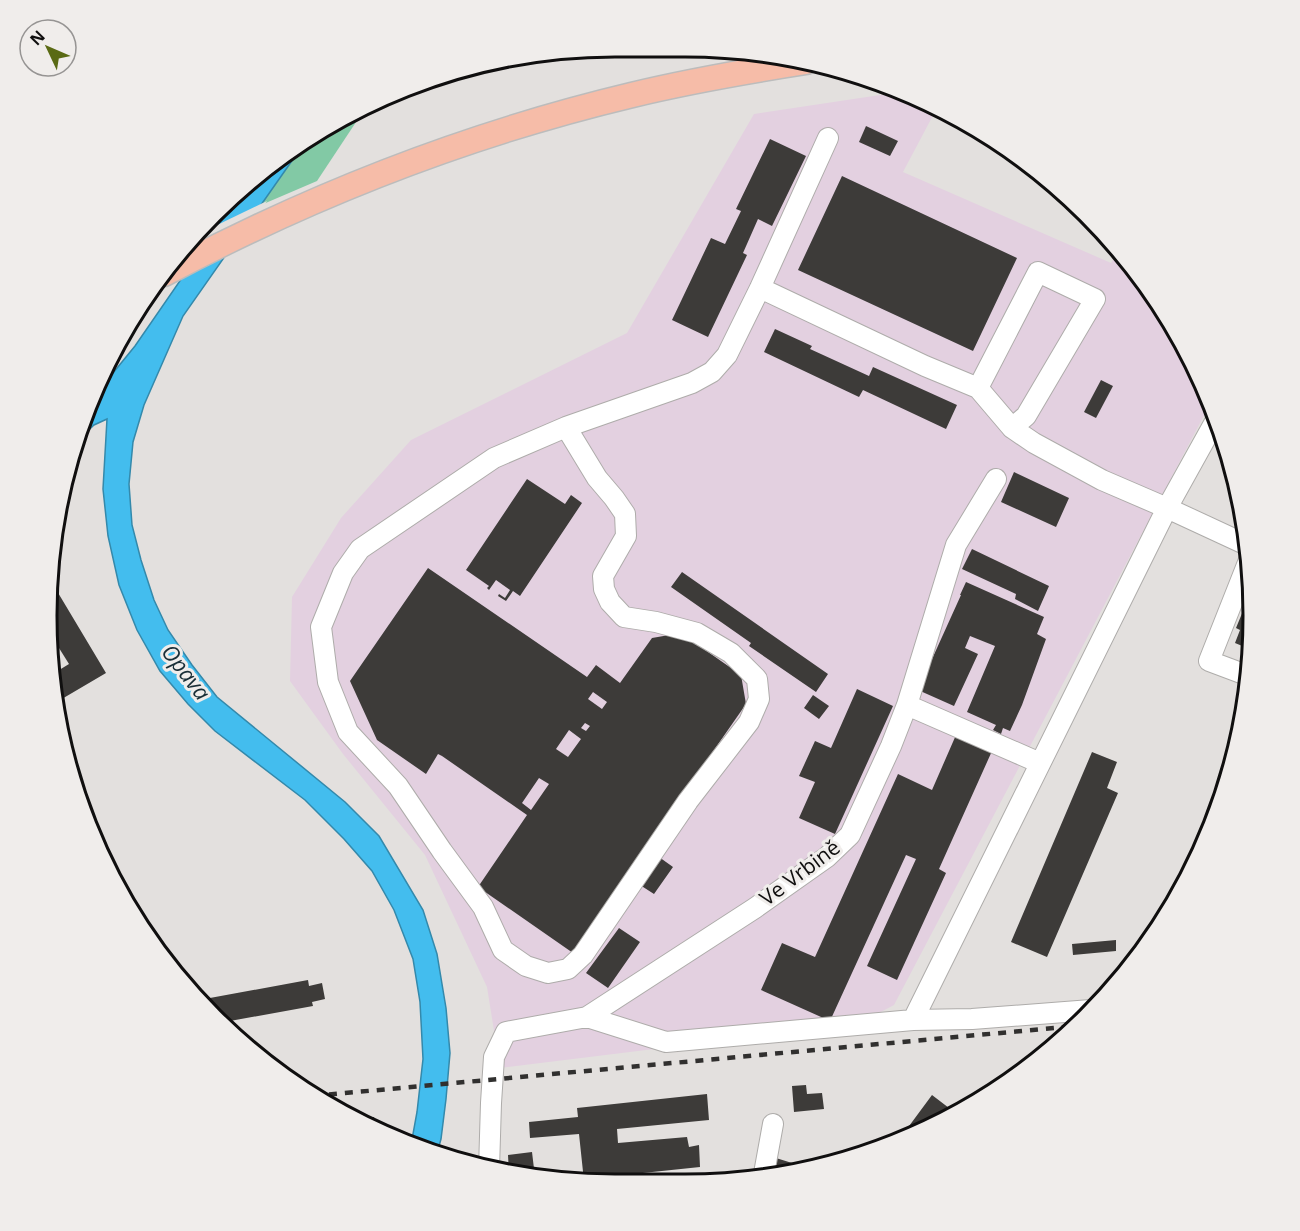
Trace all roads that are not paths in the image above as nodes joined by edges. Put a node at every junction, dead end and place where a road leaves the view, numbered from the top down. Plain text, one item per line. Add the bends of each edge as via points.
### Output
1 (781, 66) edge
2 (828, 138) dead end
3 (181, 266) edge
4 (760, 288) junction
5 (978, 388) junction
6 (567, 427) junction
7 (1012, 428) junction
8 (1211, 430) edge
9 (996, 479) dead end
10 (1167, 507) junction
11 (1238, 541) edge
12 (1242, 578) edge
13 (1240, 673) edge
14 (907, 705) junction
15 (1040, 763) junction
16 (1078, 1011) edge
17 (587, 1017) junction
18 (913, 1020) junction
19 (773, 1124) dead end
20 (489, 1159) edge
21 (765, 1168) edge

1 - 3 main road via 633,94 510,128 331,193
2 - 4 street
4 - 5 street
4 - 6 street via 727,355 712,372 692,383
5 - 7 street
5 - 7 street via 1038,272 1095,299 1026,416
6 - 6 street via 494,458 360,549 343,573 321,627 328,682 348,732 398,786 483,907 503,950 526,966 548,973 568,969 583,955 688,801 749,722 759,699 757,679 731,653 697,633 624,617 610,602 603,576 626,536 625,514 597,478
7 - 10 street via 1102,480
8 - 10 street
9 - 14 street, Ve Vrbině via 956,545
10 - 11 street
10 - 15 street
12 - 13 street via 1209,661
14 - 15 street
14 - 17 street, Ve Vrbině via 850,835 827,857 755,908
15 - 18 street
16 - 18 street
17 - 18 street via 666,1042
17 - 20 street, Ve Vrbině via 506,1032 494,1057
19 - 21 street

